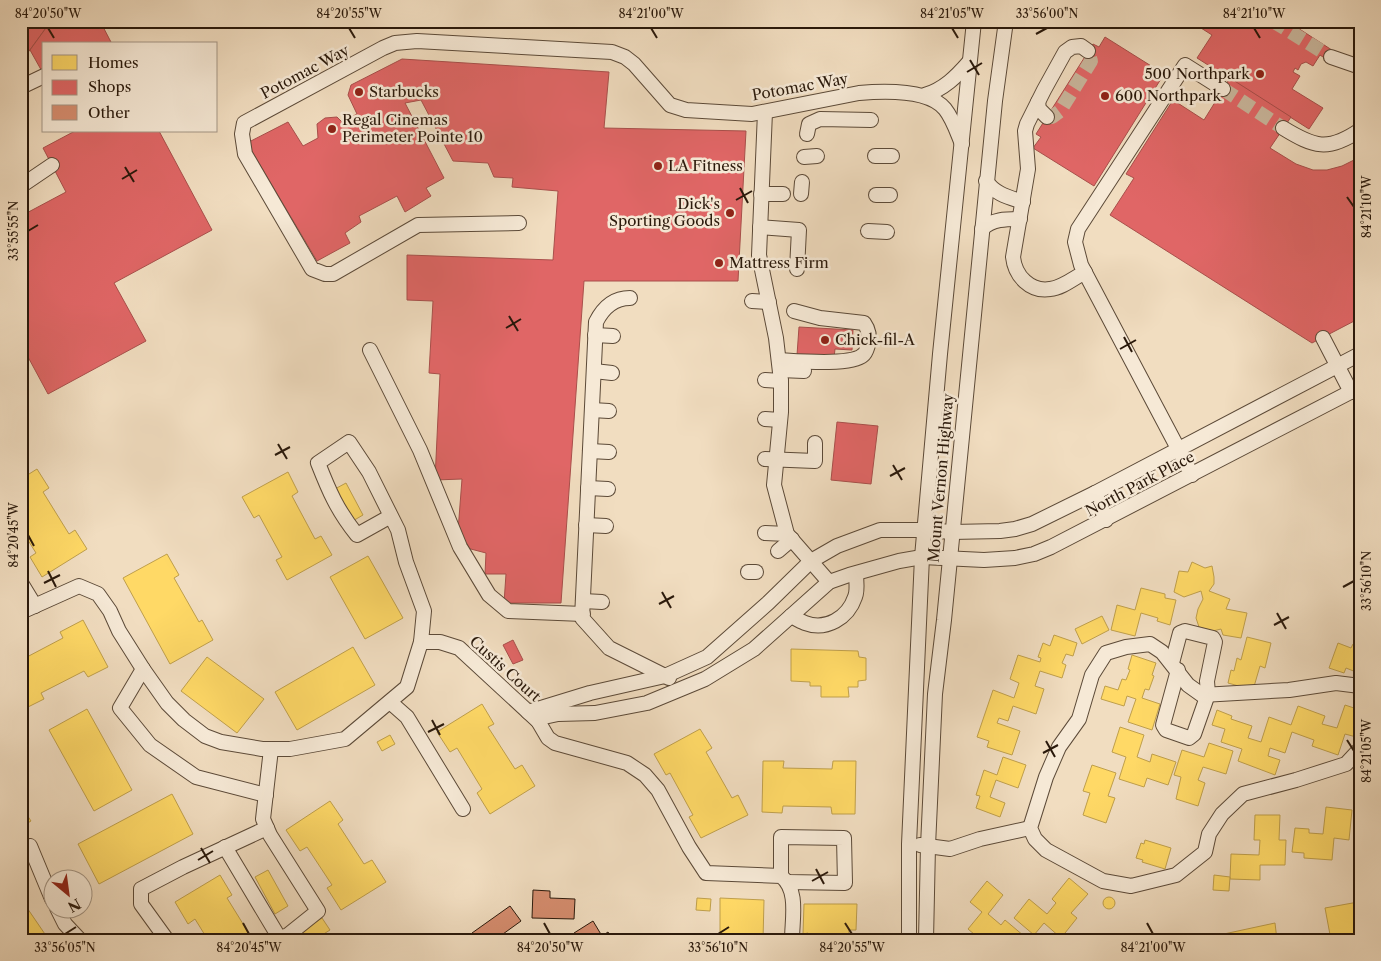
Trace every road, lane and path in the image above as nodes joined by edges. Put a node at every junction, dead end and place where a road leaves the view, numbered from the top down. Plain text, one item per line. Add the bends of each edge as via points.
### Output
1 (974, 21) edge
2 (1006, 21) edge
3 (1088, 51) dead end
4 (1331, 57) tunnel mouth
5 (969, 62) junction
6 (1360, 67) edge
7 (42, 77) edge
8 (21, 87) edge
9 (1223, 89) tunnel mouth
10 (925, 95) junction
11 (1038, 102) junction
12 (765, 112) junction
13 (1047, 117) dead end
14 (871, 120) dead end
15 (1283, 128) tunnel mouth
16 (1360, 130) edge
17 (807, 134) dead end
18 (962, 144) junction
19 (875, 156) dead end
20 (892, 156) dead end
21 (52, 165) dead end
22 (986, 181) junction
23 (21, 186) edge
24 (762, 194) junction
25 (783, 194) dead end
26 (1023, 202) junction
27 (1020, 219) junction
28 (519, 223) dead end
29 (760, 227) junction
30 (982, 229) junction
31 (868, 231) dead end
32 (887, 232) dead end
33 (797, 269) dead end
34 (1085, 272) junction
35 (630, 298) dead end
36 (752, 301) dead end
37 (770, 306) junction
38 (794, 311) junction
39 (829, 312) dead end
40 (595, 335) junction
41 (613, 336) dead end
42 (1323, 338) dead end
43 (370, 350) dead end
44 (1360, 354) edge
45 (1338, 366) junction
46 (780, 370) junction
47 (804, 370) dead end
48 (594, 372) junction
49 (612, 372) dead end
50 (765, 380) dead end
51 (1355, 389) edge
52 (592, 410) junction
53 (609, 411) dead end
54 (765, 419) dead end
55 (780, 420) junction
56 (815, 443) dead end
57 (1178, 449) junction
58 (590, 451) junction
59 (609, 452) dead end
60 (771, 459) junction
61 (1192, 475) junction
62 (588, 488) junction
63 (608, 489) dead end
64 (1095, 493) junction
65 (391, 516) junction
66 (1106, 520) junction
67 (586, 525) junction
68 (606, 526) dead end
69 (924, 530) junction
70 (952, 532) junction
71 (765, 533) dead end
72 (789, 537) junction
73 (778, 551) dead end
74 (922, 557) junction
75 (950, 558) junction
76 (811, 561) junction
77 (856, 574) junction
78 (829, 582) junction
79 (21, 583) edge
80 (602, 602) dead end
81 (36, 606) junction
82 (583, 608) junction
83 (21, 612) edge
84 (791, 616) junction
85 (421, 642) junction
86 (1175, 666) junction
87 (143, 669) junction
88 (666, 676) junction
89 (685, 686) junction
90 (1360, 686) edge
91 (1208, 694) junction
92 (390, 702) junction
93 (533, 716) junction
94 (1360, 748) edge
95 (266, 749) junction
96 (266, 794) junction
97 (463, 809) dead end
98 (267, 828) junction
99 (1030, 828) junction
100 (909, 844) junction
101 (928, 846) junction
102 (225, 847) junction
103 (21, 848) edge
104 (42, 875) edge
105 (784, 879) junction
106 (62, 918) edge
107 (80, 940) edge
108 (167, 940) edge
109 (792, 940) edge
110 (909, 940) edge
111 (926, 940) edge

1 - 5 street, Mount Vernon Highway
2 - 22 street, Mount Vernon Highway
3 - 11 street via 1081,46 1065,52
4 - 6 street
5 - 10 street, Potomac Way via 953,80
5 - 18 street, Mount Vernon Highway
7 - 8 street
9 - 34 street via 1185,65 1078,229 1076,250
10 - 12 street, Potomac Way via 859,93
10 - 18 street via 946,110
11 - 13 street via 1039,109
11 - 26 street via 1025,131 1028,169
12 - 24 street
12 - 28 street, Potomac Way via 678,109 670,105 634,64 612,52 417,41 383,48 244,123 242,134 246,154 312,269 325,274 333,274 418,225
14 - 17 street via 820,119 809,124
15 - 16 street via 1307,142 1326,145
18 - 69 street, Mount Vernon Highway
19 - 20 street
21 - 23 street
22 - 26 street via 997,192
22 - 30 street, Mount Vernon Highway
24 - 25 street
24 - 29 street
26 - 27 street
27 - 30 street via 992,222
27 - 34 street via 1013,257 1015,268 1024,281 1038,289 1049,290
29 - 33 street via 799,230
29 - 37 street via 759,255
30 - 70 street, Mount Vernon Highway
31 - 32 street
34 - 57 street
35 - 40 street via 621,298 602,309
36 - 37 street
37 - 38 street
37 - 46 street via 770,343
38 - 39 street
38 - 46 street via 864,323 870,336 868,346 864,354 845,362
40 - 41 street
40 - 48 street
42 - 45 street
43 - 82 street via 420,450 460,546 489,595 508,611
44 - 45 street, North Park Place
45 - 51 street
45 - 57 street, North Park Place
46 - 47 street
46 - 50 street
46 - 55 street
48 - 49 street
48 - 52 street
51 - 61 street, North Park Place
52 - 53 street
52 - 58 street
54 - 55 street
55 - 60 street
56 - 60 street via 815,461
57 - 61 street
57 - 64 street, North Park Place
58 - 59 street
58 - 62 street
60 - 72 street via 772,496
61 - 66 street, North Park Place
62 - 63 street
62 - 67 street
64 - 66 street
64 - 70 street, North Park Place via 1015,529
65 - 65 street via 369,472 349,442 318,462 341,516 357,535
65 - 85 street via 424,611
66 - 75 street, North Park Place via 1034,554 984,560
67 - 68 street
67 - 82 street
69 - 70 street, North Park Place
69 - 74 street, Mount Vernon Highway
69 - 76 street, North Park Place via 880,530 837,546
70 - 75 street, Mount Vernon Highway
71 - 72 street
72 - 73 street
72 - 76 street
74 - 75 street, North Park Place
74 - 77 street, North Park Place
74 - 100 street, Mount Vernon Highway
75 - 101 street, Mount Vernon Highway via 936,694
76 - 78 street
76 - 88 street, North Park Place via 706,657
77 - 78 street, North Park Place
77 - 84 street via 856,596 850,609 838,621 821,626
78 - 84 street
79 - 81 street
80 - 82 street
81 - 83 street
81 - 87 street via 79,586 98,594
82 - 88 street via 582,618 609,648
84 - 89 street via 754,649 705,679
85 - 92 street via 407,687
85 - 93 street, Custis Court via 440,642 459,648
86 - 91 street via 1188,684 1202,694
86 - 91 street via 1180,634 1185,631 1213,638
86 - 91 street via 1163,725 1166,730 1188,738 1194,734
86 - 99 street via 1150,644 1106,653 1092,675 1079,719 1060,747 1046,777
87 - 95 street via 167,703 205,736 221,742
87 - 96 street via 120,708 150,744 196,777
88 - 89 street
88 - 93 street, North Park Place via 590,693
89 - 93 street via 647,703 595,713
90 - 91 street via 1336,684
92 - 95 street via 345,739 290,749
92 - 97 street via 407,717
93 - 105 street, Custis Court via 555,743 627,763 645,775 658,790 706,873
94 - 99 street via 1346,764 1243,794 1222,814 1209,834 1205,852 1176,875 1131,886 1103,881 1046,850
95 - 96 street
96 - 98 street via 263,819
98 - 102 street
98 - 102 street via 318,911 281,938
99 - 101 street via 950,849
100 - 101 street
100 - 110 street, Mount Vernon Highway
101 - 111 street, Mount Vernon Highway
102 - 108 street via 141,889 142,904
103 - 104 street via 30,846
105 - 105 street via 781,837 844,838 845,883
105 - 109 street via 792,891
106 - 107 street

